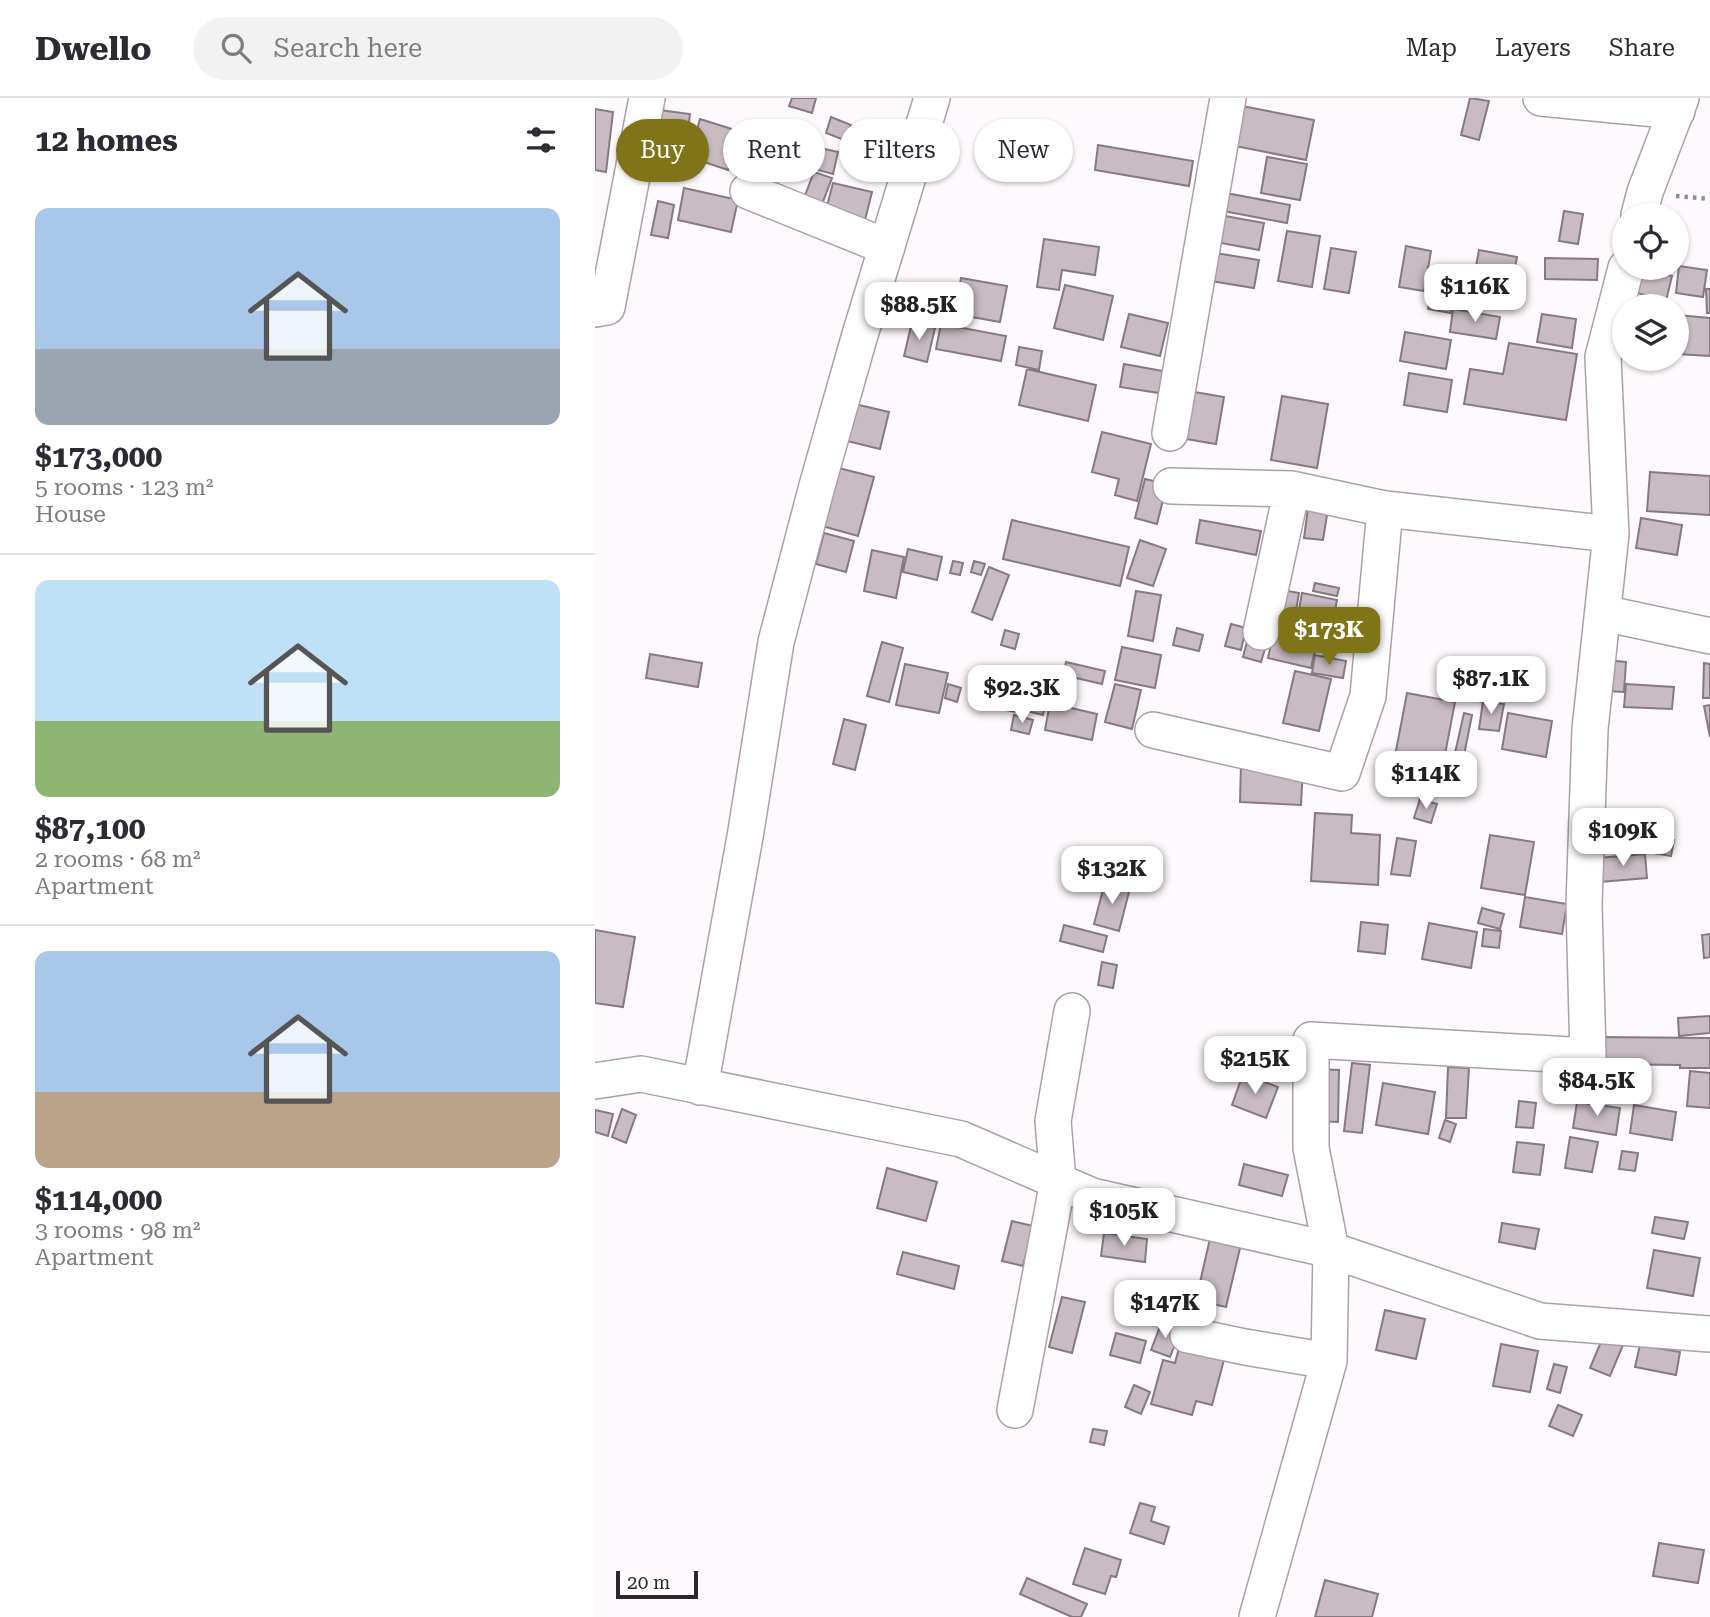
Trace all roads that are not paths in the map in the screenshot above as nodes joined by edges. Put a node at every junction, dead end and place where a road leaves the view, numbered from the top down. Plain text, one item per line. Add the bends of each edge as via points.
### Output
1 (647, 98) edge
2 (932, 98) edge
3 (1227, 98) edge
4 (1541, 98) edge
5 (1679, 105) edge
6 (748, 191) dead end
7 (1642, 203) edge
8 (887, 247) junction
9 (1623, 280) edge
10 (595, 309) edge
11 (1170, 433) dead end
12 (1171, 486) dead end
13 (1293, 489) junction
14 (1385, 509) junction
15 (1611, 534) junction
16 (1603, 613) junction
17 (1261, 632) dead end
18 (1710, 636) edge
19 (1153, 730) dead end
20 (1072, 1011) dead end
21 (595, 1081) edge
22 (700, 1087) junction
23 (1058, 1181) junction
24 (1331, 1250) junction
25 (1710, 1334) edge
26 (1188, 1335) dead end
27 (1329, 1361) junction
28 (1015, 1410) dead end
29 (1257, 1617) edge

1 - 10 street via 607,307
2 - 8 street
3 - 11 street
4 - 5 street
5 - 7 street
6 - 8 street
8 - 22 street via 776,642
9 - 15 street via 1603,357
12 - 13 street
13 - 14 street
13 - 17 street
14 - 15 street
14 - 19 street via 1368,696 1342,773
15 - 16 street
16 - 18 street
16 - 24 street via 1590,729 1584,905 1588,1056 1311,1040 1311,1147
20 - 23 street via 1053,1121
21 - 22 street via 641,1074
22 - 23 street via 961,1139
23 - 24 street via 1092,1196
23 - 28 street
24 - 25 street via 1540,1321
24 - 27 street
26 - 27 street
27 - 29 street

